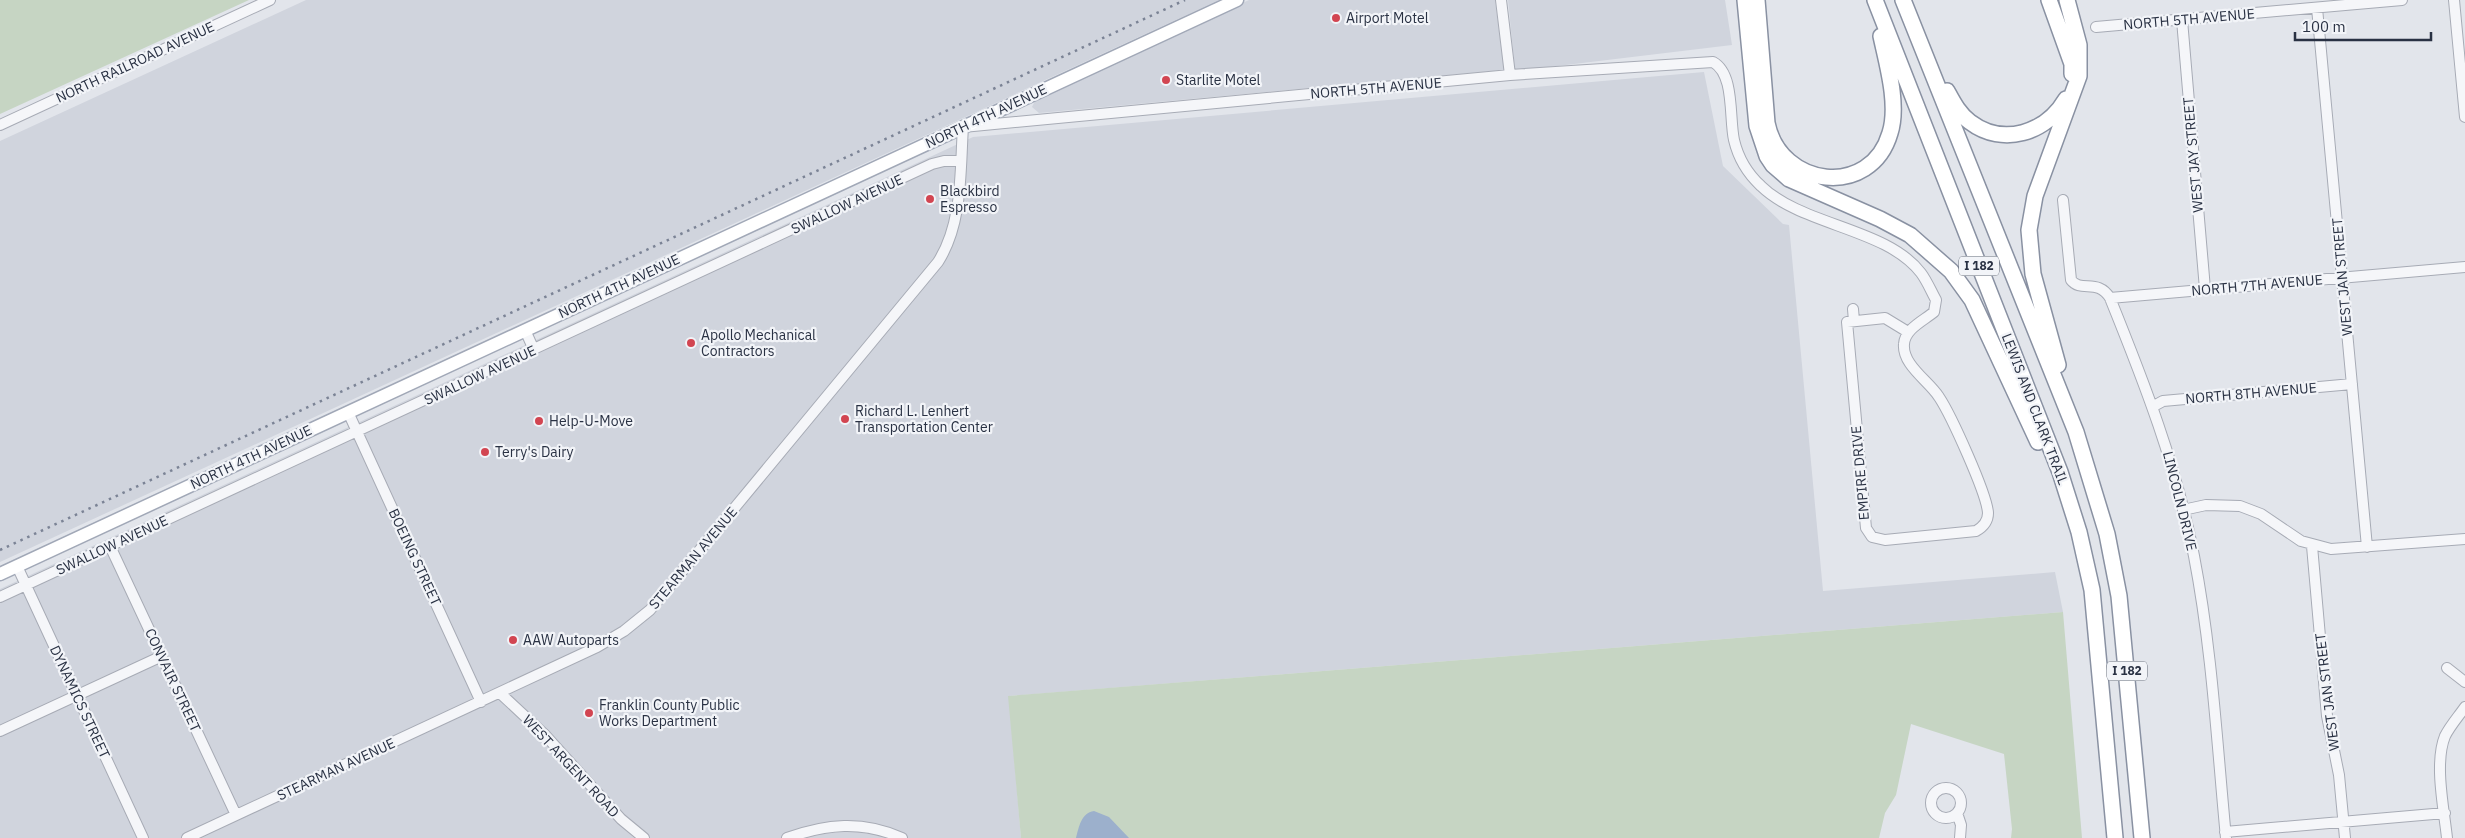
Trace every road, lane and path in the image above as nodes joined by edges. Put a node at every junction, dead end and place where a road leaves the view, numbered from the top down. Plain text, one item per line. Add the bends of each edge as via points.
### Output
1 (270, 0) edge
2 (1237, 0) edge
3 (1502, 0) edge
4 (1745, 0) edge
5 (1757, 0) edge
6 (1874, 0) edge
7 (1903, 0) edge
8 (2049, 0) edge
9 (2066, 0) edge
10 (2402, 0) edge
11 (2454, 0) edge
12 (2317, 8) junction
13 (2182, 20) junction
14 (2096, 27) dead end
15 (1919, 41) junction
16 (1510, 75) junction
17 (2465, 117) edge
18 (0, 125) edge
19 (963, 127) junction
20 (961, 161) junction
21 (2063, 200) dead end
22 (2465, 267) edge
23 (2342, 278) junction
24 (2205, 290) junction
25 (2110, 298) junction
26 (1853, 309) dead end
27 (1854, 321) junction
28 (525, 330) junction
29 (1908, 332) junction
30 (534, 350) junction
31 (2352, 384) junction
32 (2152, 407) junction
33 (348, 412) junction
34 (357, 432) junction
35 (2076, 432) junction
36 (2183, 510) junction
37 (2079, 532) junction
38 (2465, 539) edge
39 (110, 546) junction
40 (2312, 546) junction
41 (2367, 547) junction
42 (16, 566) junction
43 (0, 574) edge
44 (26, 585) junction
45 (0, 597) edge
46 (162, 656) junction
47 (2447, 668) dead end
48 (2465, 682) edge
49 (500, 693) junction
50 (77, 695) junction
51 (481, 702) junction
52 (2465, 707) edge
53 (0, 731) edge
54 (1957, 813) dead end
55 (2445, 813) junction
56 (236, 815) junction
57 (2344, 822) junction
58 (2225, 835) edge
59 (143, 838) edge
60 (187, 838) edge
61 (644, 838) edge
62 (787, 838) edge
63 (902, 838) edge
64 (1960, 838) edge
65 (2115, 838) edge
66 (2142, 838) edge
67 (2345, 838) edge
68 (2447, 838) edge

1 - 18 street, NORTH RAILROAD AVENUE
2 - 19 main road, NORTH 4TH AVENUE
3 - 16 street
4 - 37 highway via 1757,126 1767,156 1789,179 1910,235 1951,271 1972,300
5 - 6 highway via 1767,123 1772,139 1782,156 1794,166 1808,174 1828,178 1848,175 1866,166 1881,152 1890,134 1893,114 1888,70
6 - 37 highway, LEWIS AND CLARK TRAIL / I 182 via 2056,463
7 - 15 highway, LEWIS AND CLARK TRAIL / I 182
8 - 15 highway via 2072,64 2072,80 2066,100 2054,116 2028,132 1997,134 1969,121 1955,106
9 - 35 highway via 2076,28 2080,59 2077,86 2034,196 2029,230 2033,274
10 - 12 street, NORTH 5TH AVENUE
11 - 17 street
12 - 13 street, NORTH 5TH AVENUE
12 - 23 street, WEST JAN STREET
13 - 14 street, NORTH 5TH AVENUE
13 - 24 street, WEST JAY STREET
15 - 35 highway, LEWIS AND CLARK TRAIL / I 182
16 - 19 street, NORTH 5TH AVENUE
16 - 29 street, NORTH 5TH AVENUE via 1713,62 1725,74 1733,133 1744,165 1770,194 1792,207 1888,247 1921,273 1936,300 1934,312
19 - 20 street, STEARMAN AVENUE
19 - 28 main road, NORTH 4TH AVENUE
20 - 30 street, SWALLOW AVENUE via 932,164
20 - 49 street, STEARMAN AVENUE via 954,225 938,262 661,598 638,621 611,640
21 - 25 street via 2071,280 2077,285 2097,286
22 - 23 street, NORTH 7TH AVENUE
23 - 24 street, NORTH 7TH AVENUE
23 - 31 street, WEST JAN STREET
24 - 25 street, NORTH 7TH AVENUE
25 - 32 street, LINCOLN DRIVE
26 - 27 street
27 - 29 street via 1885,318
27 - 29 street, EMPIRE DRIVE via 1847,322 1866,528 1872,537 1884,540 1976,531 1985,524 1988,514 1979,482 1939,397 1906,356 1904,344
28 - 30 street
28 - 33 main road, NORTH 4TH AVENUE
30 - 34 street, SWALLOW AVENUE
31 - 32 street, NORTH 8TH AVENUE via 2163,400
31 - 41 street, WEST JAN STREET
32 - 36 street, LINCOLN DRIVE
33 - 34 street, BOEING STREET
33 - 42 main road, NORTH 4TH AVENUE
34 - 39 street, SWALLOW AVENUE
34 - 51 street, BOEING STREET
35 - 66 highway, LEWIS AND CLARK TRAIL / I 182 via 2107,534 2119,596
36 - 40 street via 2206,504 2240,506 2261,514
36 - 58 street, LINCOLN DRIVE via 2194,554 2207,639
37 - 65 highway, LEWIS AND CLARK TRAIL / I 182 via 2095,620
38 - 41 street
39 - 44 street, SWALLOW AVENUE
39 - 46 street, CONVAIR STREET
40 - 41 street via 2331,549
40 - 57 street, WEST JAN STREET via 2327,716
42 - 43 main road, NORTH 4TH AVENUE
42 - 44 street, DYNAMICS STREET
44 - 45 street, SWALLOW AVENUE
44 - 50 street, DYNAMICS STREET
46 - 50 street
46 - 56 street, CONVAIR STREET
47 - 48 street
49 - 51 street, STEARMAN AVENUE
49 - 61 street, WEST ARGENT ROAD via 546,736 621,820
50 - 53 street
50 - 59 street, DYNAMICS STREET
51 - 56 street, STEARMAN AVENUE
52 - 55 street via 2449,728 2442,747 2440,766
54 - 64 street via 1961,825
55 - 57 street
55 - 68 street
56 - 60 street, STEARMAN AVENUE
57 - 58 street
57 - 67 street, WEST JAN STREET
62 - 63 street via 812,829 841,825 874,828

